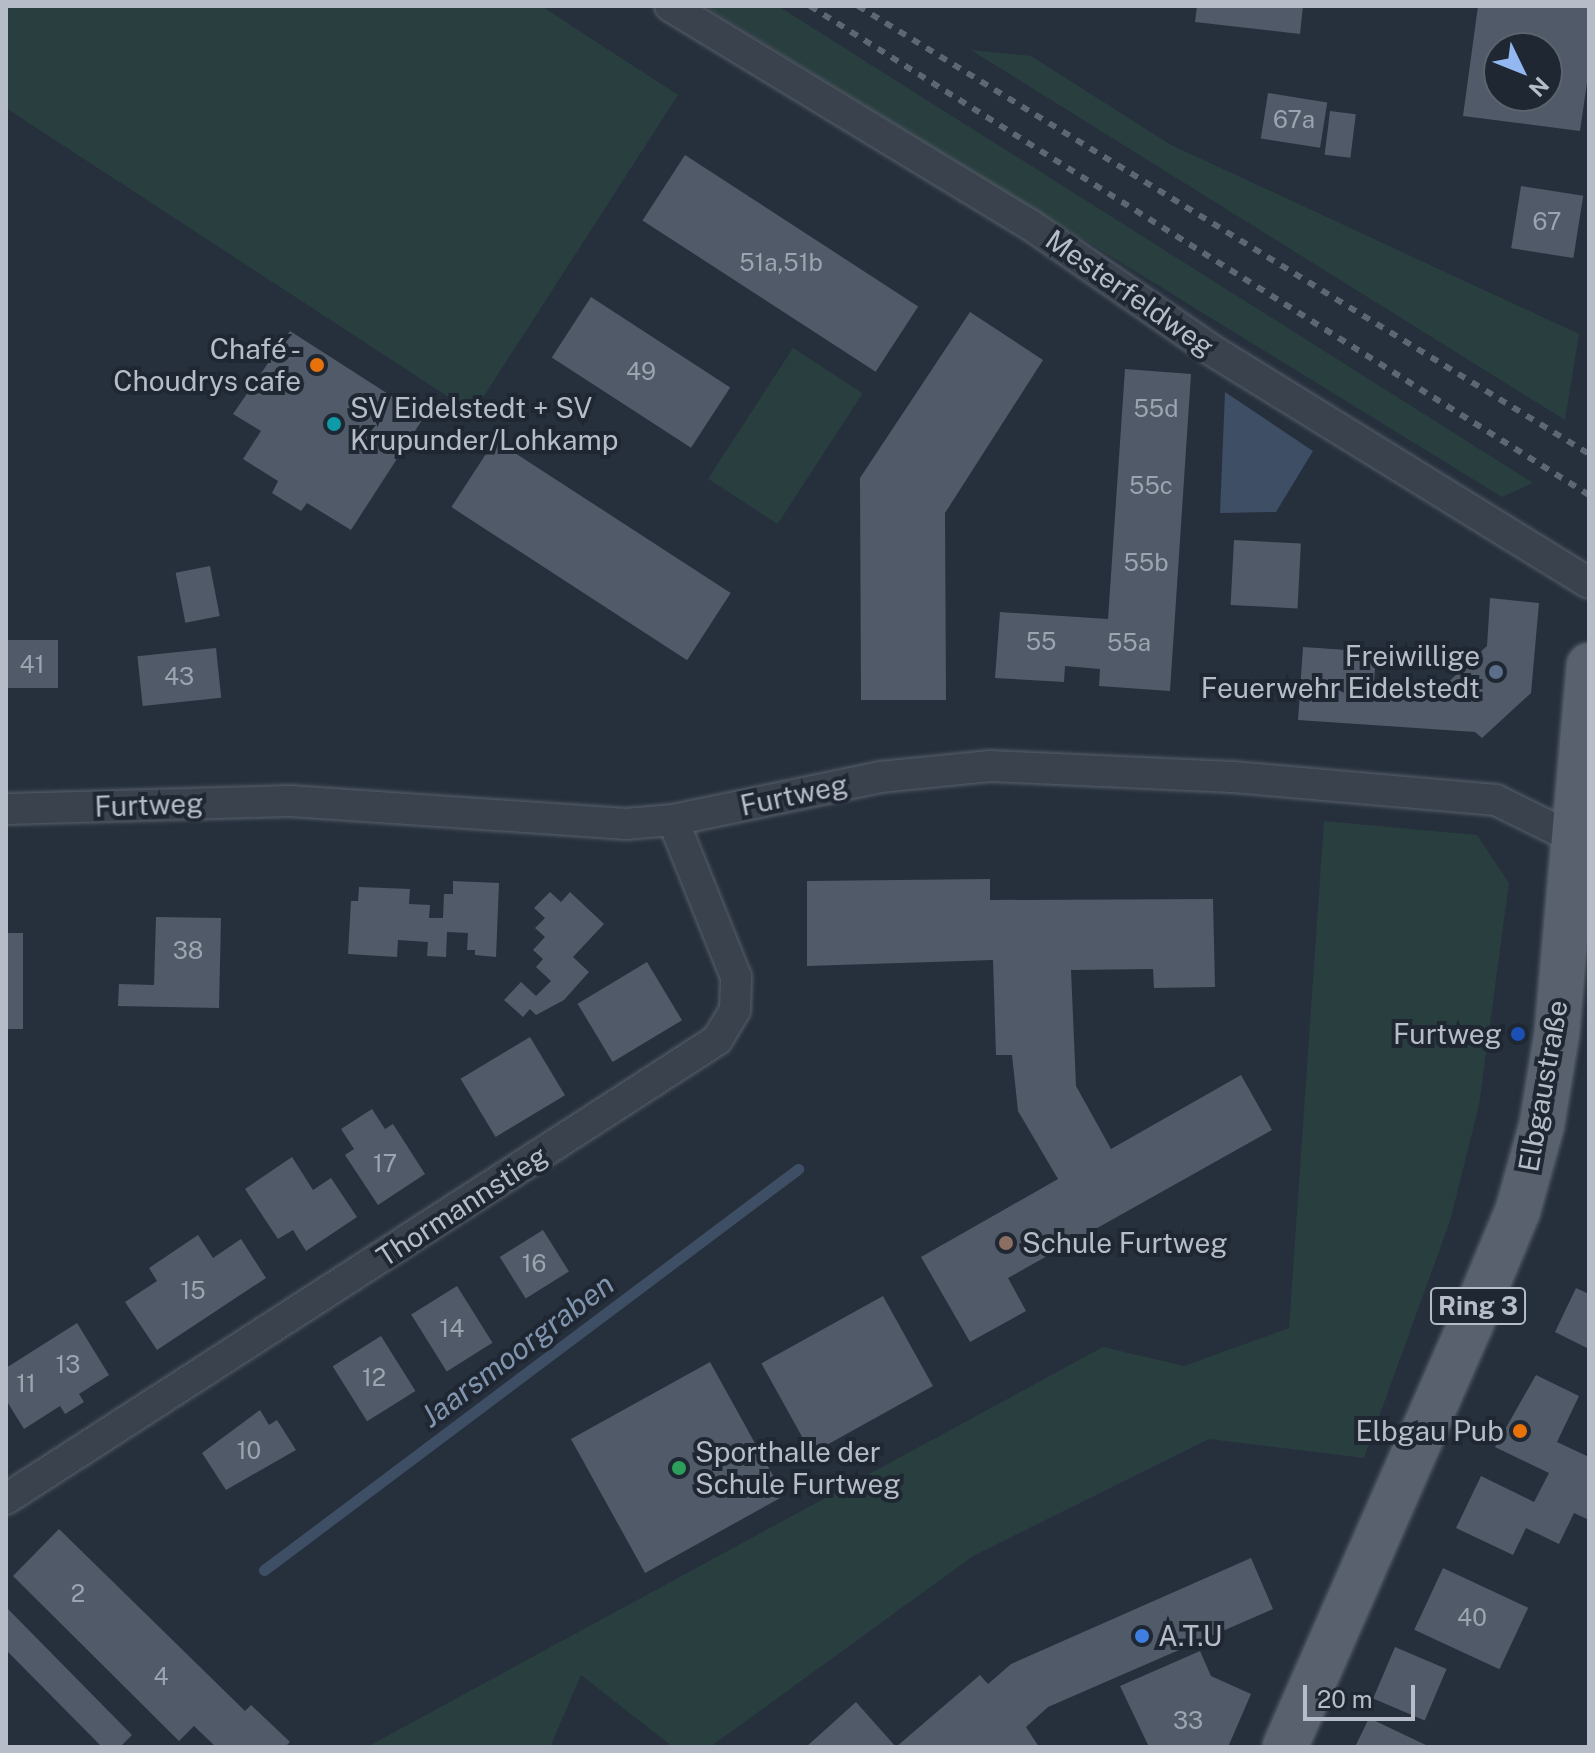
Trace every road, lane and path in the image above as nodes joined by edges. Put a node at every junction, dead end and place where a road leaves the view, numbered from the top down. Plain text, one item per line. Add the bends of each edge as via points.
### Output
1 (670, 6) edge
2 (1589, 583) edge
3 (1589, 665) edge
4 (6, 809) edge
5 (673, 820) junction
6 (1581, 842) edge
7 (6, 1499) edge
8 (1285, 1747) edge

1 - 2 street, Mesterfeldweg via 1029,224 1223,357
3 - 6 main road, Elbgaustraße / Ring 3
4 - 5 street, Furtweg via 290,801 557,821
5 - 6 street, Furtweg via 950,767 1204,776 1496,800
5 - 7 street, Thormannstieg via 736,977 735,1010 717,1040
6 - 8 main road, Elbgaustraße / Ring 3 via 1542,1124 1518,1210

